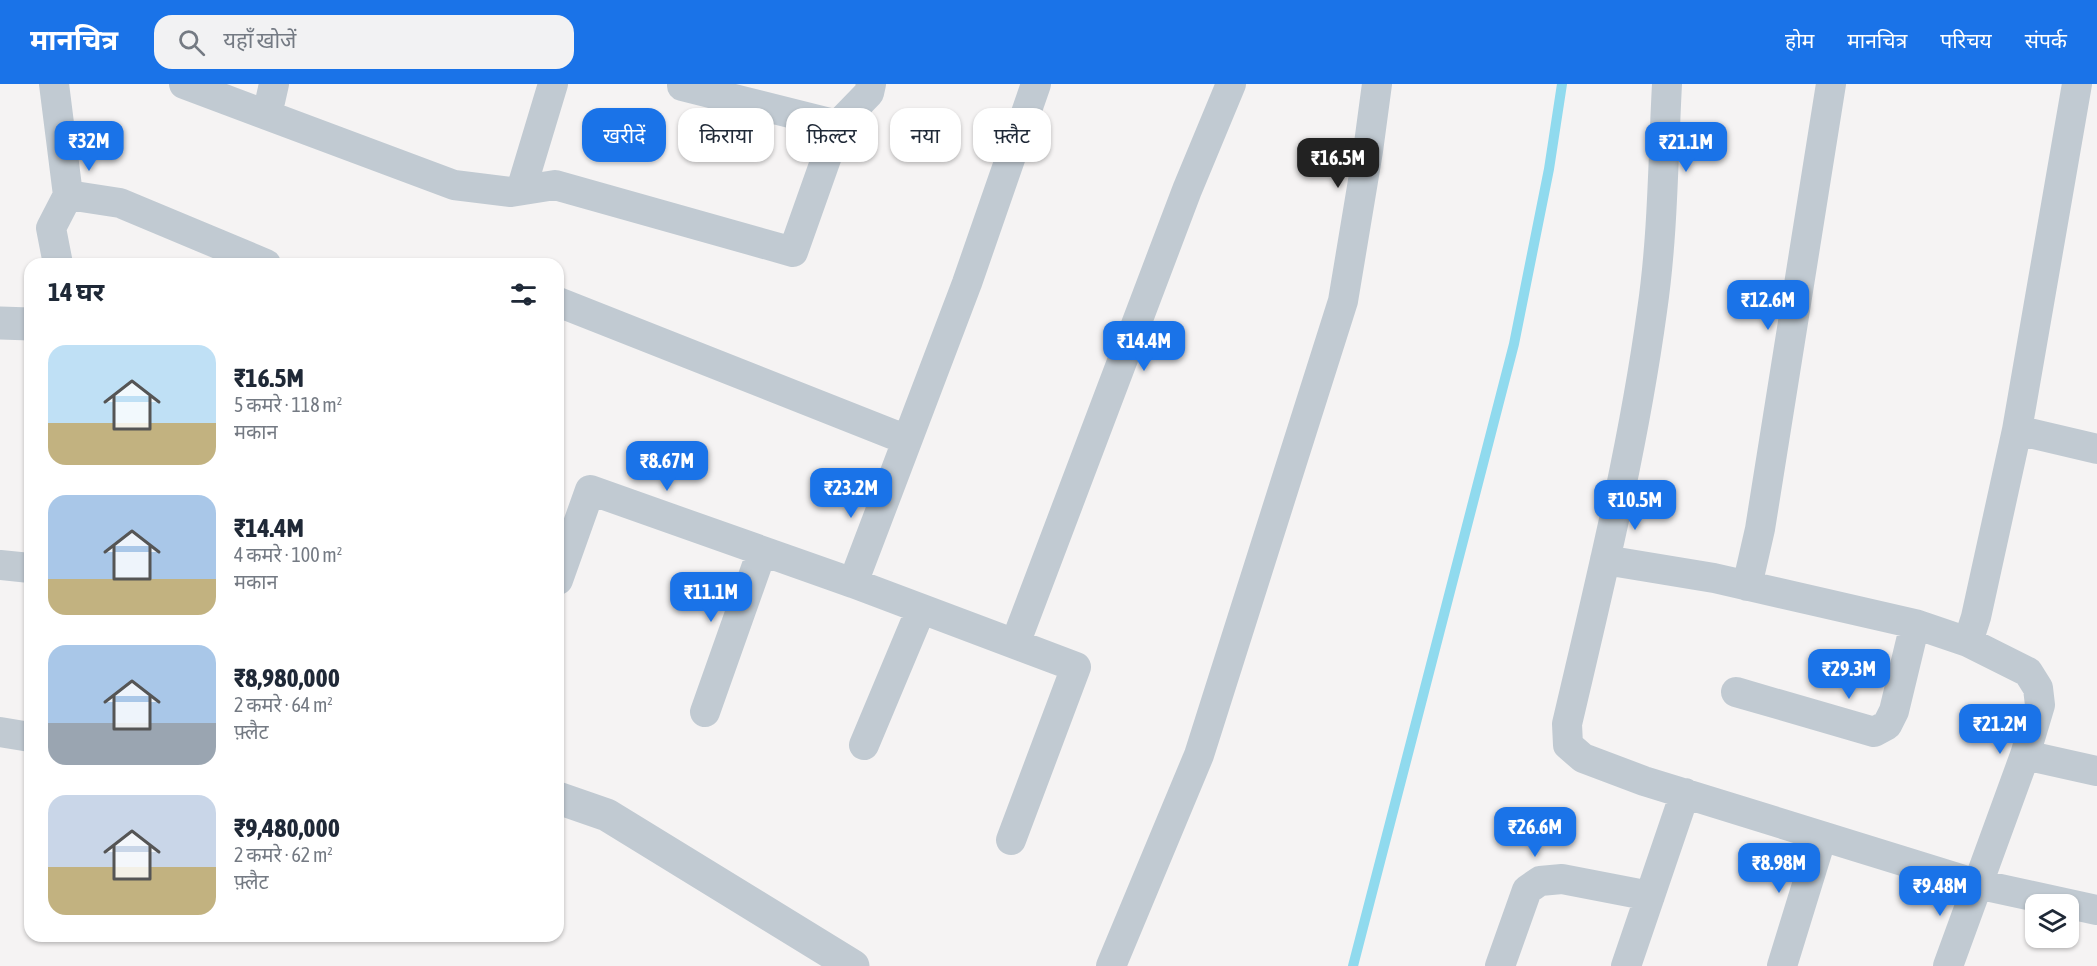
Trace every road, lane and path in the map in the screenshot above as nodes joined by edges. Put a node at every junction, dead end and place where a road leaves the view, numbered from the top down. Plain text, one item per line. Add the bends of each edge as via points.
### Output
1 (54, 84) edge
2 (184, 84) edge
3 (274, 84) edge
4 (554, 84) edge
5 (872, 84) edge
6 (1036, 84) edge
7 (1231, 84) edge
8 (1377, 84) edge
9 (1666, 84) edge
10 (1831, 84) edge
11 (2077, 84) edge
12 (680, 85) edge
13 (854, 108) edge
14 (786, 111) edge
15 (267, 115) junction
16 (825, 162) edge
17 (521, 190) junction
18 (68, 195) junction
19 (57, 258) edge
20 (252, 258) edge
21 (564, 304) edge
22 (0, 323) edge
23 (24, 324) edge
24 (2017, 430) junction
25 (907, 440) junction
26 (2097, 449) edge
27 (762, 551) junction
28 (1605, 560) junction
29 (564, 563) edge
30 (0, 565) edge
31 (24, 567) edge
32 (853, 583) junction
33 (1747, 586) junction
34 (921, 609) junction
35 (1915, 624) junction
36 (1968, 642) junction
37 (1015, 644) junction
38 (1736, 692) dead end
39 (705, 712) dead end
40 (0, 732) edge
41 (24, 736) edge
42 (864, 745) dead end
43 (2025, 756) junction
44 (2097, 771) edge
45 (1685, 793) junction
46 (564, 800) edge
47 (1822, 836) junction
48 (1011, 840) dead end
49 (1977, 884) junction
50 (1650, 896) junction
51 (2097, 910) edge
52 (853, 966) edge
53 (1111, 966) edge
54 (1500, 966) edge
55 (1626, 966) edge
56 (1782, 966) edge
57 (1948, 966) edge

1 - 18 street
2 - 15 street
3 - 15 street
4 - 17 street
5 - 13 street
6 - 25 street
7 - 37 street
8 - 53 street via 1343,302 1199,755
9 - 28 street via 1652,310
10 - 33 street via 1760,529
11 - 24 street
12 - 14 street
15 - 17 street via 454,185
16 - 17 street via 793,252 555,185
18 - 19 street via 51,228
18 - 20 street via 120,203
21 - 25 street
22 - 23 street
24 - 26 street
24 - 36 street
25 - 32 street
27 - 29 street via 590,490
27 - 32 street
27 - 39 street
28 - 33 street
28 - 45 street via 1567,724 1568,744 1583,758
30 - 31 street
32 - 34 street
33 - 35 street
34 - 37 street
34 - 42 street
35 - 36 street
35 - 38 street via 1894,711 1887,725 1874,732
36 - 43 street via 2028,672 2038,688 2040,705
37 - 48 street via 1076,667
40 - 41 street
43 - 44 street
43 - 49 street
45 - 47 street
45 - 50 street
46 - 52 street via 607,815
47 - 49 street
47 - 56 street
49 - 51 street
49 - 57 street
50 - 54 street via 1562,879 1540,881 1527,890
50 - 55 street

